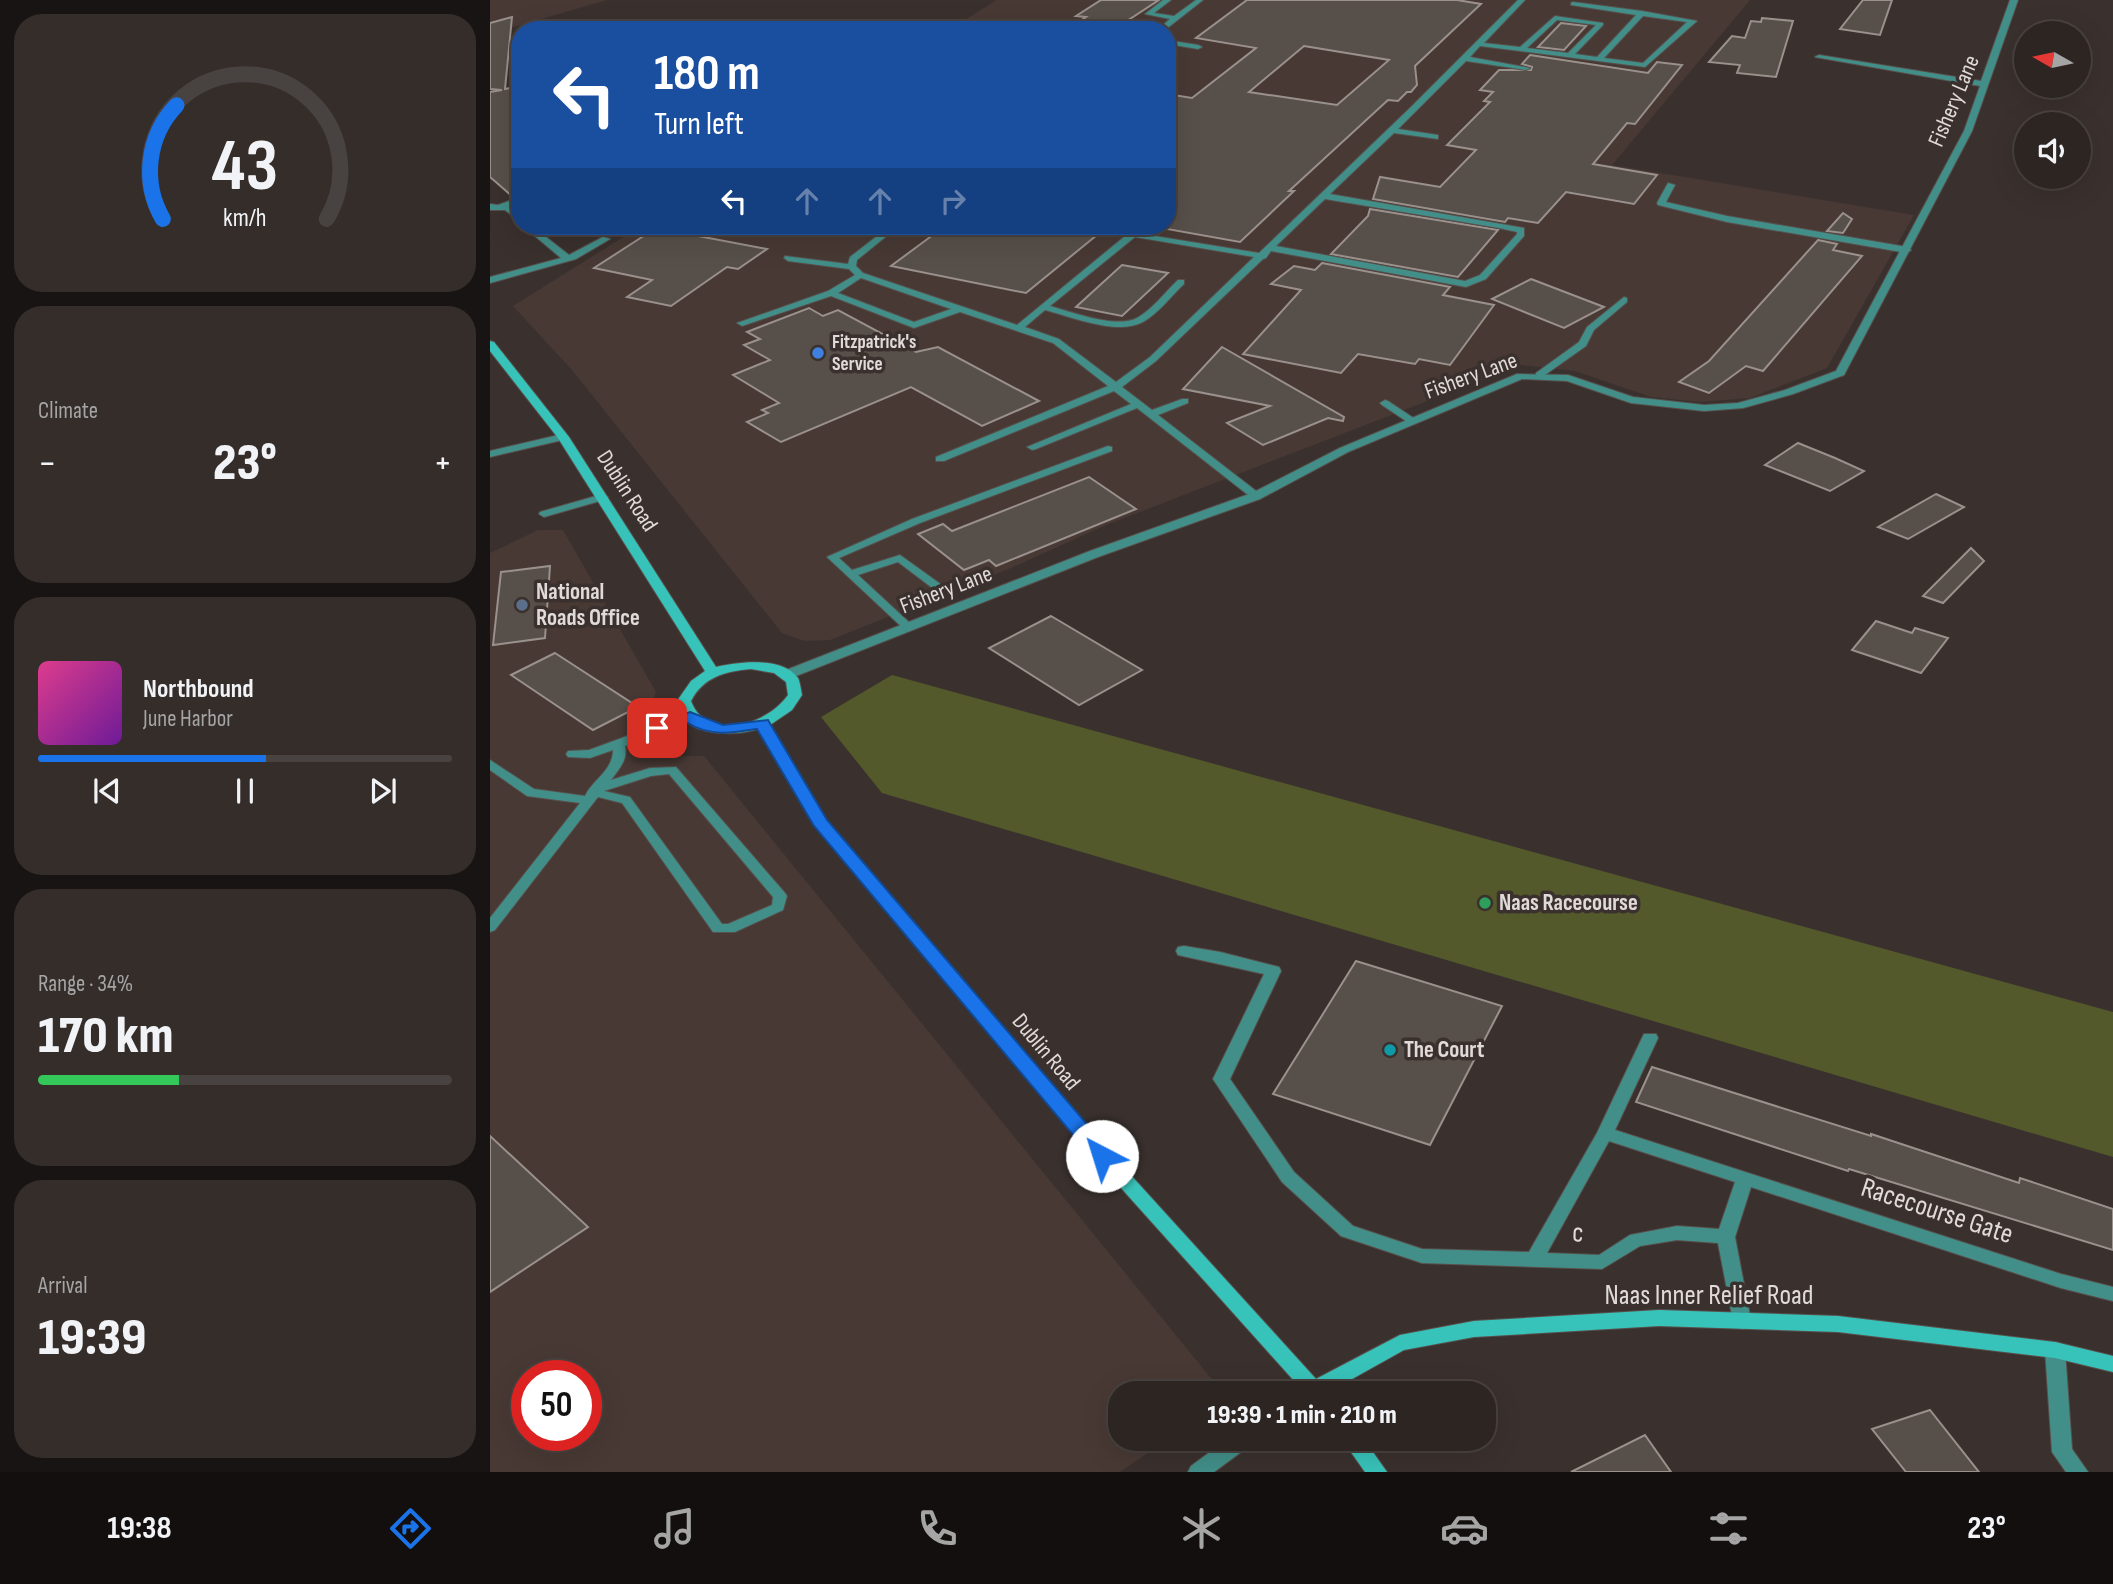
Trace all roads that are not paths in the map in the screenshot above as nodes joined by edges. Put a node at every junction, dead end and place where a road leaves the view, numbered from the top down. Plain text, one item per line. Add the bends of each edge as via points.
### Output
1 (1168, 0) edge
2 (1200, 0) edge
3 (1522, 0) edge
4 (2014, 0) edge
5 (1573, 4) dead end
6 (1642, 13) junction
7 (1175, 18) junction
8 (1171, 21) edge
9 (1176, 43) edge
10 (1478, 44) junction
11 (1198, 47) dead end
12 (1522, 50) junction
13 (1569, 56) junction
14 (1819, 57) dead end
15 (1464, 58) junction
16 (1598, 60) junction
17 (1526, 68) dead end
18 (1986, 84) junction
19 (1393, 130) junction
20 (1435, 137) dead end
21 (1671, 185) dead end
22 (1324, 196) junction
23 (539, 235) edge
24 (884, 235) edge
25 (1132, 235) edge
26 (1140, 235) edge
27 (606, 239) dead end
28 (1907, 250) junction
29 (1266, 252) junction
30 (568, 258) junction
31 (788, 258) dead end
32 (852, 267) junction
33 (860, 275) junction
34 (490, 280) edge
35 (1181, 282) dead end
36 (831, 293) junction
37 (1624, 300) dead end
38 (1043, 307) junction
39 (958, 309) junction
40 (742, 323) dead end
41 (1017, 329) junction
42 (490, 344) edge
43 (1539, 375) junction
44 (1117, 386) junction
45 (1185, 401) dead end
46 (1385, 402) dead end
47 (1139, 404) junction
48 (1151, 414) junction
49 (1413, 421) junction
50 (563, 437) junction
51 (1032, 447) dead end
52 (1108, 449) dead end
53 (490, 454) edge
54 (940, 459) dead end
55 (1256, 496) junction
56 (603, 497) junction
57 (544, 514) dead end
58 (851, 574) junction
59 (935, 585) dead end
60 (908, 627) junction
61 (713, 673) junction
62 (786, 675) junction
63 (690, 717) junction
64 (762, 724) junction
65 (618, 744) junction
66 (572, 754) dead end
67 (490, 764) edge
68 (592, 794) junction
69 (490, 927) edge
70 (1184, 951) dead end
71 (1650, 1038) dead end
72 (1605, 1133) junction
73 (1745, 1178) junction
74 (1726, 1237) junction
75 (1534, 1260) junction
76 (2113, 1294) edge
77 (1742, 1321) junction
78 (2055, 1350) junction
79 (2113, 1364) edge
80 (1303, 1381) edge
81 (1333, 1381) edge
82 (1227, 1451) edge
83 (1361, 1451) edge
84 (1198, 1472) edge
85 (1377, 1472) edge
86 (2078, 1472) edge

1 - 7 lane via 1148,14
2 - 7 lane
3 - 10 lane
4 - 18 street, Fishery Lane
5 - 6 lane
6 - 16 lane
6 - 16 lane via 1693,20 1645,65
7 - 8 lane
9 - 11 lane
10 - 12 lane
10 - 15 lane
12 - 13 lane
12 - 13 lane via 1555,18 1601,24
13 - 16 lane
14 - 18 street
15 - 17 lane
15 - 19 lane
18 - 28 street, Fishery Lane via 1968,131
19 - 20 lane
19 - 22 lane
21 - 28 lane via 1661,203
22 - 29 lane
22 - 29 lane via 1499,225 1521,230 1521,234 1483,277 1466,284
23 - 30 lane
24 - 32 lane via 853,259
25 - 38 lane
26 - 29 lane
27 - 30 lane
28 - 43 street, Fishery Lane via 1840,373 1789,392 1739,406 1669,406 1631,400 1568,378
29 - 44 lane via 1153,359
30 - 34 lane
31 - 32 lane
32 - 33 lane
33 - 36 lane
33 - 39 lane
35 - 38 lane via 1130,324
36 - 39 lane via 914,325
36 - 40 lane
37 - 43 lane via 1590,329 1583,345
38 - 41 lane
39 - 41 lane
41 - 44 lane via 1056,341
42 - 50 main road, Dublin Road
43 - 49 street, Fishery Lane via 1499,383
44 - 47 lane
44 - 54 lane
45 - 48 lane
46 - 49 lane
47 - 48 lane
47 - 51 lane
48 - 55 lane
49 - 55 street, Fishery Lane via 1344,450
50 - 53 lane
50 - 56 main road, Dublin Road
52 - 58 lane via 832,557
55 - 60 street, Fishery Lane
56 - 57 lane
56 - 61 main road, Dublin Road
58 - 59 lane via 900,558
58 - 60 lane
60 - 62 street, Fishery Lane
61 - 62 main road via 751,665
61 - 63 main road via 688,691 684,701
62 - 64 main road via 795,695 785,711
63 - 64 main road via 723,729
63 - 65 lane
64 - 80 main road, Dublin Road via 820,823 1102,1156
65 - 66 lane via 590,754
65 - 68 lane via 617,764
67 - 68 lane via 531,793
68 - 68 lane via 650,772 672,770 780,896 778,907 730,929 718,929 626,800
68 - 69 lane
70 - 75 street, c via 1273,971 1221,1079 1288,1177 1347,1231 1422,1256
71 - 72 street
72 - 73 street, Racecourse Gate
72 - 75 street
73 - 74 street
73 - 76 street, Racecourse Gate
74 - 75 street, c via 1677,1233 1636,1240 1602,1262
74 - 77 street
77 - 78 main road, Naas Inner Relief Road via 1838,1324
77 - 81 main road, Naas Inner Relief Road via 1659,1318 1474,1329 1400,1343
78 - 79 main road, Naas Inner Relief Road
78 - 86 street via 2063,1452
82 - 84 street
83 - 85 main road

